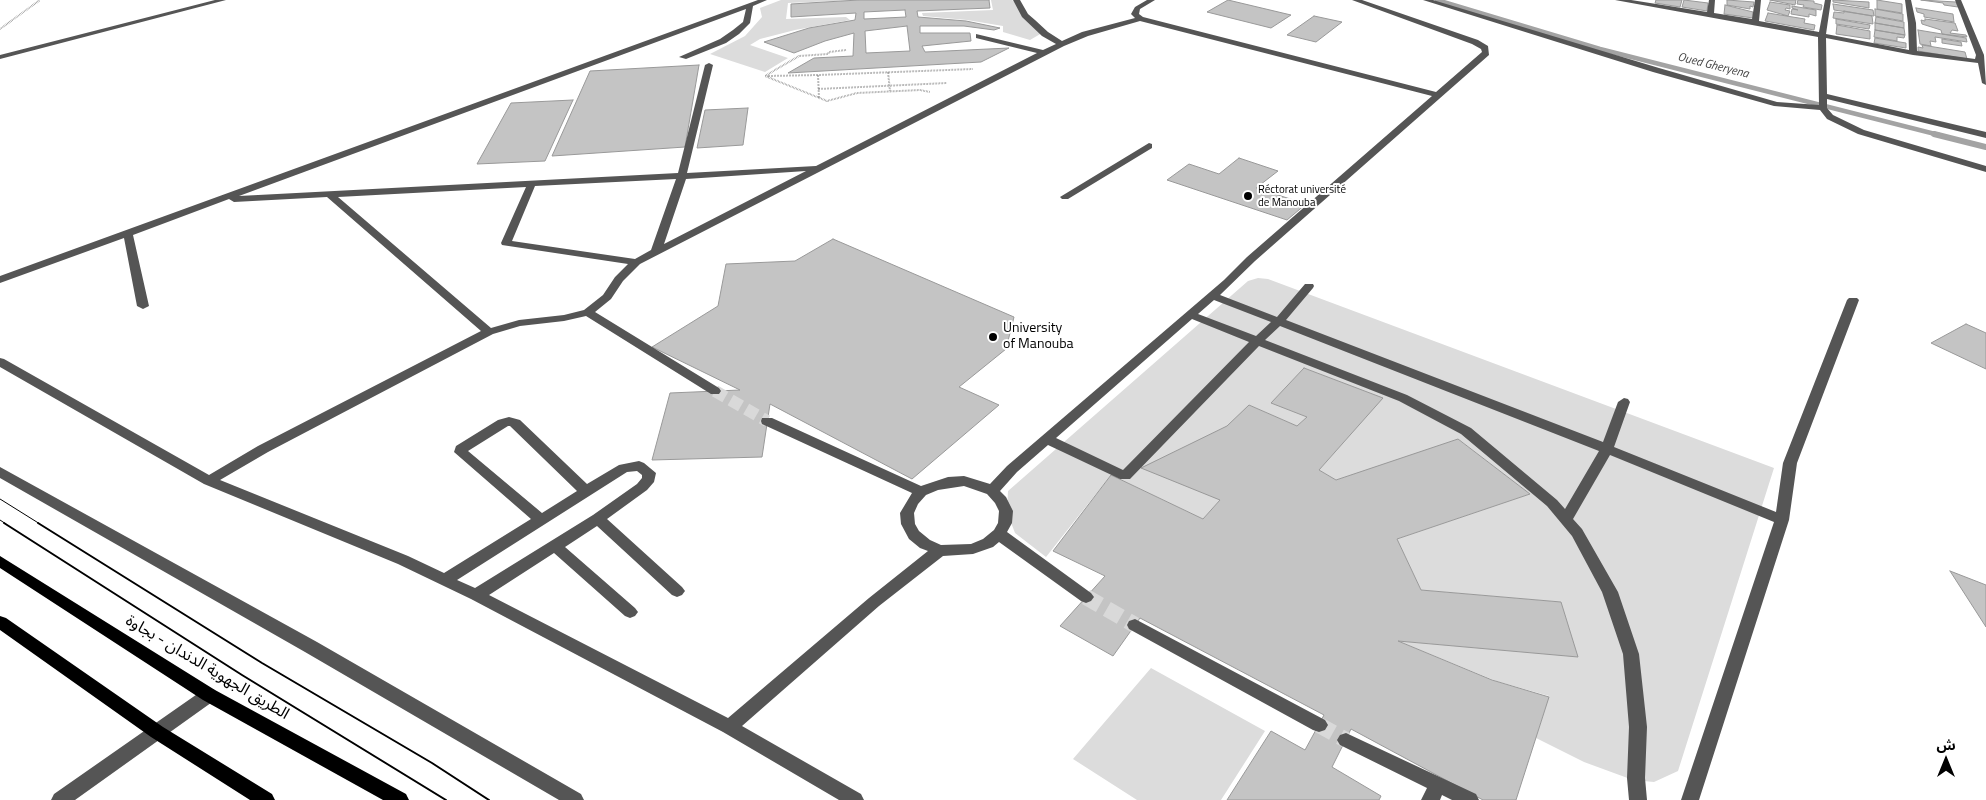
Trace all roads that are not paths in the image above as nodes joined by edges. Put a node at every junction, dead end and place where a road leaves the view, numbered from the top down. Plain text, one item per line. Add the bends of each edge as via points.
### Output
1 (223, 0) edge
2 (764, 0) edge
3 (1016, 0) edge
4 (1152, 0) edge
5 (1355, 0) edge
6 (1426, 0) edge
7 (1618, 0) edge
8 (1712, 0) edge
9 (1758, 0) edge
10 (1828, 0) edge
11 (1908, 0) edge
12 (1958, 0) edge
13 (1644, 2) edge
14 (750, 5) junction
15 (1710, 14) junction
16 (1140, 19) junction
17 (1756, 22) junction
18 (1822, 34) junction
19 (979, 36) dead end
20 (1061, 44) junction
21 (1044, 53) junction
22 (1913, 53) junction
23 (0, 57) edge
24 (683, 57) dead end
25 (1981, 59) junction
26 (709, 66) dead end
27 (1986, 83) edge
28 (1437, 95) junction
29 (1823, 102) junction
30 (1986, 135) edge
31 (1149, 146) dead end
32 (818, 167) junction
33 (1986, 169) edge
34 (682, 176) junction
35 (532, 183) junction
36 (330, 194) junction
37 (1065, 196) dead end
38 (220, 199) junction
39 (128, 233) junction
40 (656, 251) junction
41 (636, 262) junction
42 (0, 280) edge
43 (1309, 286) dead end
44 (1213, 296) junction
45 (1853, 300) dead end
46 (144, 306) dead end
47 (588, 312) junction
48 (1191, 315) junction
49 (1278, 322) junction
50 (490, 332) junction
51 (1257, 341) junction
52 (0, 362) edge
53 (715, 392) tunnel mouth
54 (1624, 402) dead end
55 (767, 421) tunnel mouth
56 (1047, 439) junction
57 (1607, 448) junction
58 (0, 472) edge
59 (209, 481) junction
60 (992, 491) junction
61 (587, 492) junction
62 (921, 492) junction
63 (598, 520) junction
64 (1566, 520) junction
65 (1782, 520) junction
66 (542, 521) junction
67 (999, 534) junction
68 (556, 547) junction
69 (940, 550) junction
70 (0, 561) edge
71 (445, 580) junction
72 (678, 591) dead end
73 (476, 594) junction
74 (1086, 597) tunnel mouth
75 (630, 612) dead end
76 (0, 622) edge
77 (1135, 625) tunnel mouth
78 (209, 695) junction
79 (1318, 725) tunnel mouth
80 (728, 727) junction
81 (157, 732) junction
82 (1346, 740) tunnel mouth
83 (1434, 793) edge
84 (60, 800) edge
85 (266, 800) edge
86 (400, 800) edge
87 (575, 800) edge
88 (855, 800) edge
89 (1470, 800) edge
90 (1638, 800) edge
91 (1690, 800) edge

1 - 23 street
2 - 14 street
3 - 20 street via 1032,22
4 - 16 street via 1137,8 1135,14
5 - 28 street via 1485,48 1486,53
6 - 29 street via 1777,104
7 - 13 street
8 - 15 street
9 - 17 street
10 - 18 street
11 - 22 street
12 - 25 street
13 - 15 street
14 - 24 street via 746,23 736,32 723,41
14 - 38 street
15 - 17 street
16 - 20 street
16 - 28 street
17 - 18 street
18 - 22 street
18 - 29 street
19 - 21 street
20 - 21 street
21 - 32 street
22 - 25 street via 1967,61
25 - 27 street
26 - 34 street
28 - 44 street
29 - 30 street
29 - 33 street via 1830,118 1861,132
31 - 37 street
32 - 34 street
32 - 40 street
34 - 35 street
34 - 40 street
35 - 36 street
35 - 41 street via 506,243
36 - 38 street
36 - 50 street
38 - 39 street
39 - 42 street
39 - 46 street
40 - 41 street
41 - 47 street via 607,297
43 - 49 street
44 - 48 street
44 - 49 street
45 - 65 street via 1790,463
47 - 50 street via 519,323
47 - 53 street
48 - 51 street
48 - 56 street
49 - 51 street
49 - 57 street
50 - 59 street via 263,449
51 - 56 street via 1125,476
51 - 64 street via 1403,398 1466,431 1552,503
52 - 59 street
54 - 57 street
55 - 62 street
56 - 60 street
57 - 64 street
57 - 65 street
58 - 87 street
59 - 71 street
60 - 62 street via 979,484 956,481
60 - 67 street via 1006,511 1005,523
61 - 63 street via 624,468 639,466 649,473 649,479 642,487
61 - 66 street
61 - 66 street via 515,423 503,423 462,449 461,452
62 - 69 street via 907,513 908,524 914,535 925,544
63 - 68 street
63 - 72 street
64 - 90 street via 1577,533 1610,592 1631,654 1638,727
65 - 91 street
66 - 71 street
67 - 69 street via 973,549
67 - 74 street
68 - 73 street
68 - 75 street
69 - 80 street
70 - 78 main road, الطريق الجهوية الدندان - بجاوة
71 - 73 street
73 - 80 street
76 - 81 main road
77 - 79 street
78 - 81 street
78 - 86 main road, الطريق الجهوية الدندان - بجاوة
80 - 88 street
81 - 84 street
81 - 85 main road
82 - 83 street
83 - 89 street

